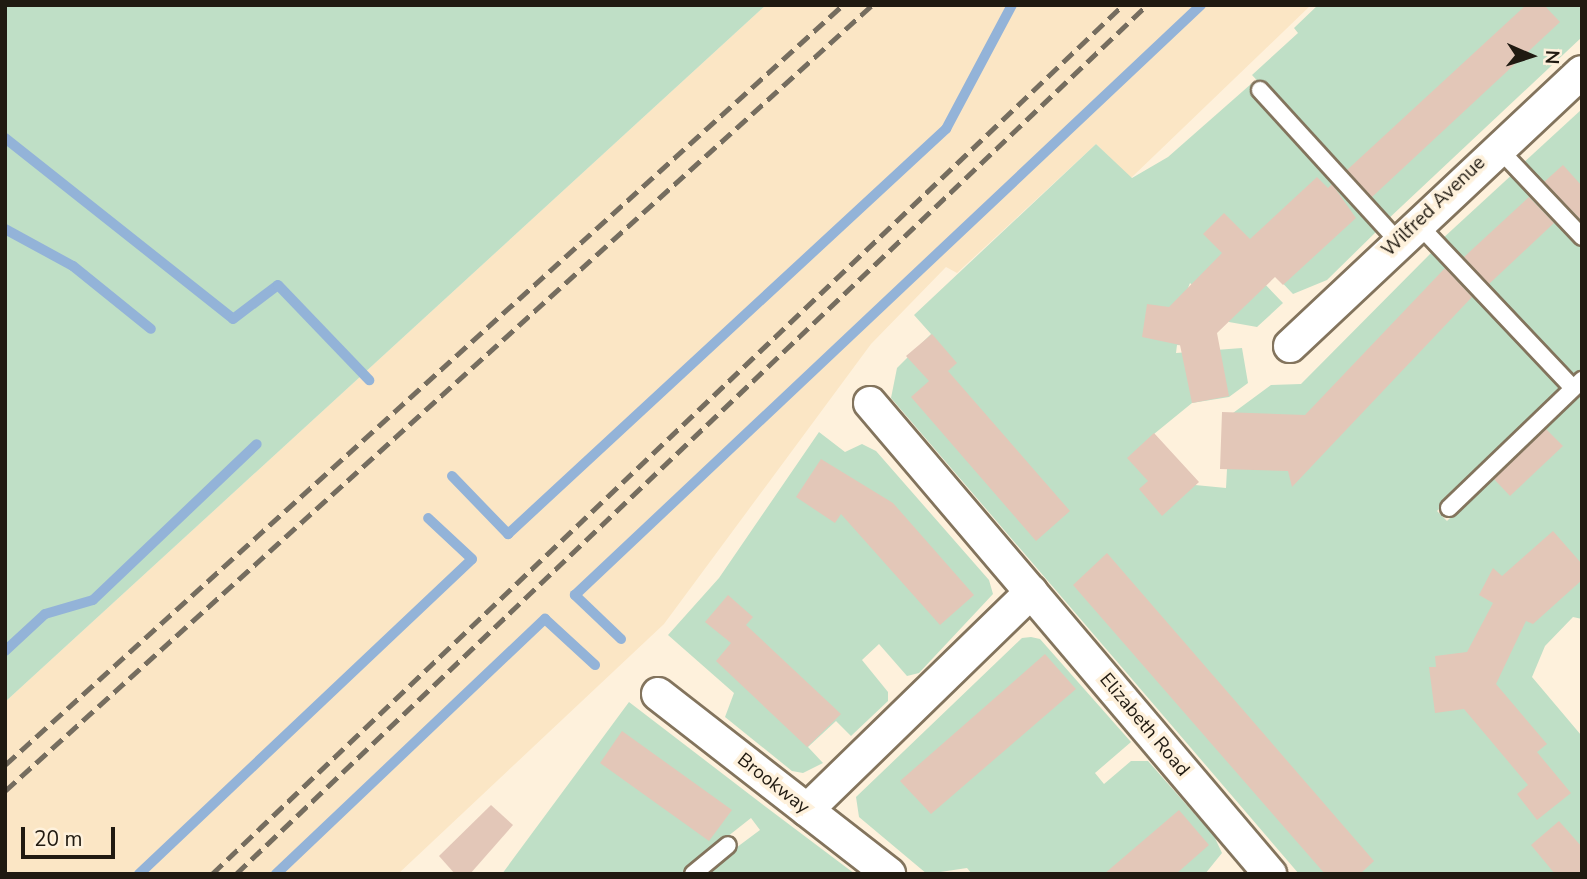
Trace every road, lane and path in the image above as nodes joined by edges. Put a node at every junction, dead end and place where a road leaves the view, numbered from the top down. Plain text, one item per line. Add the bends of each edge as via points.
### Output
1 (1582, 72) edge
2 (1260, 90) dead end
3 (1497, 146) junction
4 (1408, 232) junction
5 (1582, 237) edge
6 (1290, 346) dead end
7 (1578, 384) edge
8 (870, 403) dead end
9 (1449, 508) dead end
10 (1031, 592) junction
11 (658, 694) dead end
12 (807, 810) junction
13 (728, 845) dead end
14 (1255, 869) edge
15 (693, 874) edge
16 (889, 874) edge

1 - 3 street, Wilfred Avenue
2 - 4 lane
3 - 4 street, Wilfred Avenue
3 - 5 lane
4 - 6 street, Wilfred Avenue
4 - 7 lane
7 - 9 lane
8 - 10 street, Elizabeth Road
10 - 12 street
10 - 14 street, Elizabeth Road
11 - 12 street, Brookway
12 - 16 street, Brookway
13 - 15 lane

